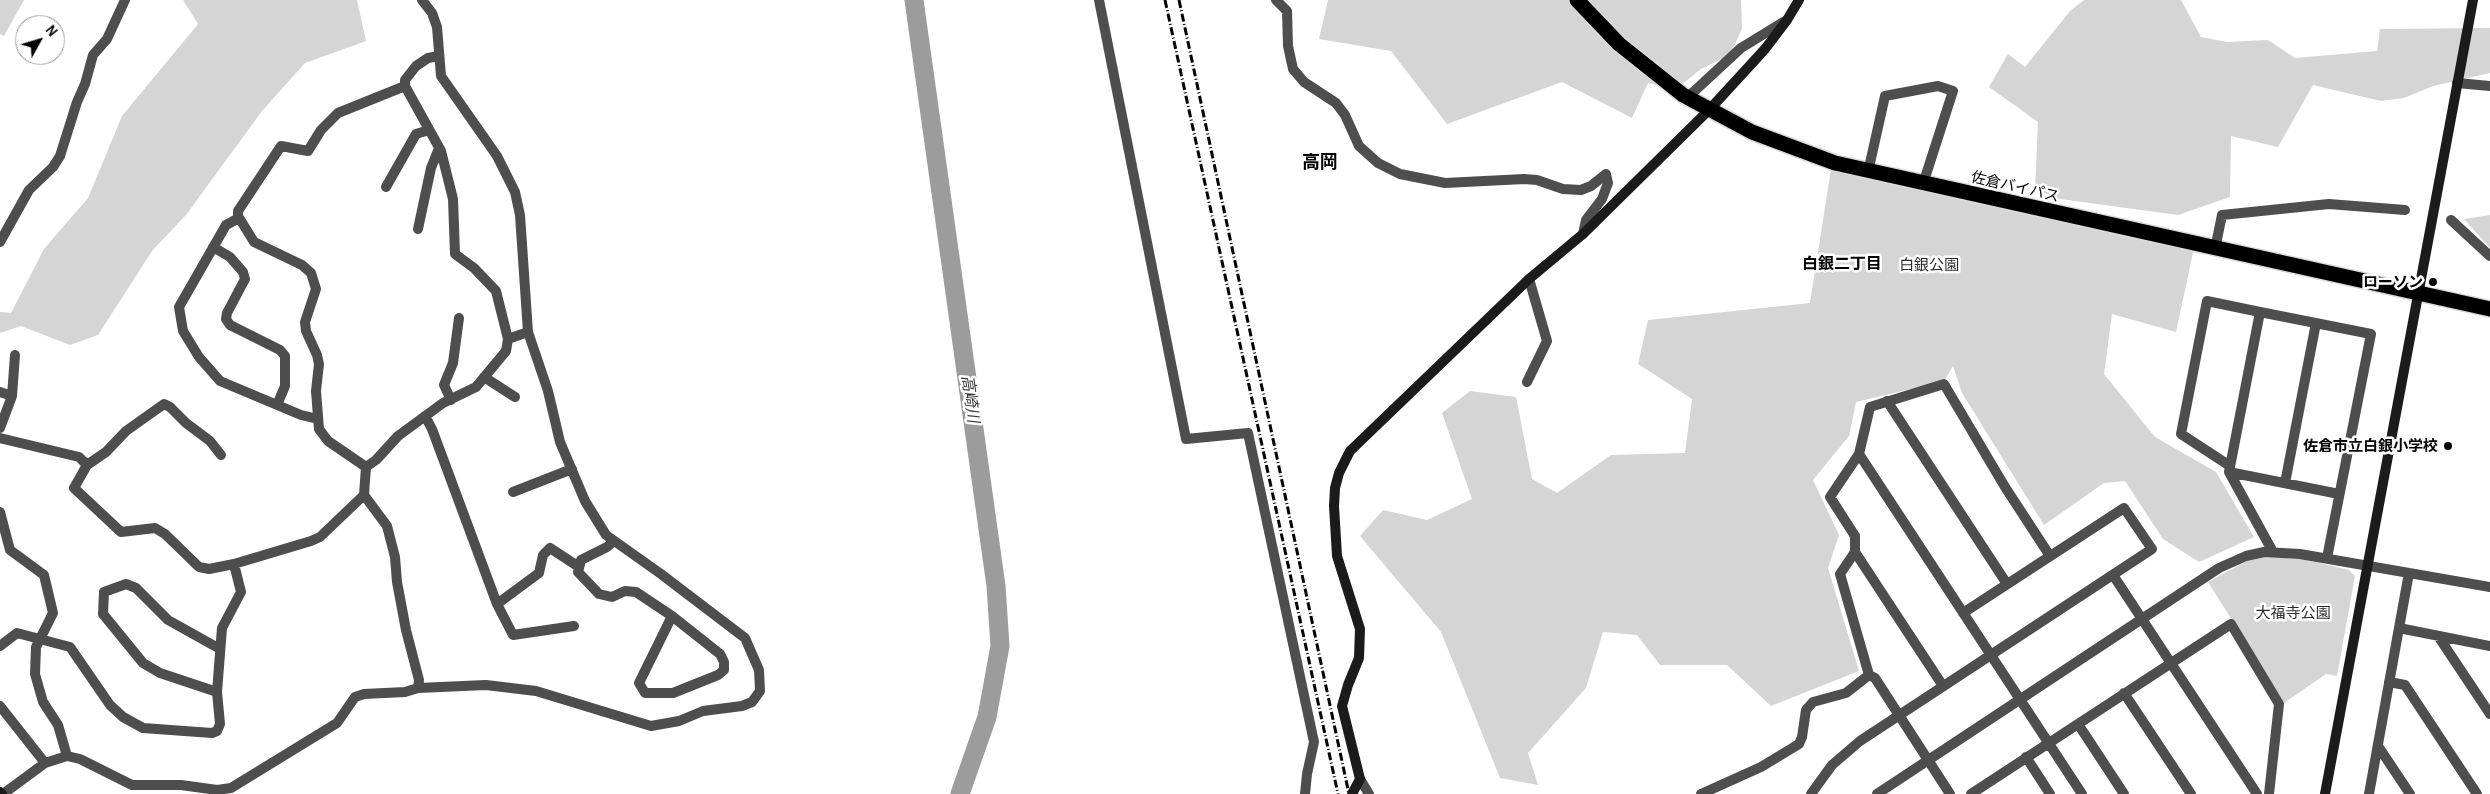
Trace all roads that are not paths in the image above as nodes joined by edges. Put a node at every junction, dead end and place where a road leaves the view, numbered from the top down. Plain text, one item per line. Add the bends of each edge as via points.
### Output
1 (125, 0) edge
2 (422, 0) edge
3 (1099, 0) edge
4 (1276, 0) edge
5 (1577, 0) edge
6 (1799, 0) edge
7 (2473, 0) edge
8 (1787, 20) junction
9 (439, 56) junction
10 (2457, 83) junction
11 (405, 86) junction
12 (2490, 86) edge
13 (1688, 97) junction
14 (1710, 110) junction
15 (429, 130) junction
16 (439, 148) junction
17 (1868, 172) junction
18 (1923, 184) junction
19 (386, 187) dead end
20 (2405, 210) dead end
21 (239, 218) junction
22 (2451, 220) dead end
23 (418, 229) dead end
24 (1583, 234) junction
25 (0, 242) edge
26 (213, 248) junction
27 (2214, 249) junction
28 (2490, 256) edge
29 (1529, 279) junction
30 (2417, 292) junction
31 (2490, 309) edge
32 (2260, 312) junction
33 (459, 318) dead end
34 (2316, 323) junction
35 (528, 332) junction
36 (508, 339) junction
37 (16, 355) dead end
38 (484, 377) junction
39 (1527, 382) dead end
40 (0, 392) edge
41 (12, 396) junction
42 (515, 397) dead end
43 (451, 400) junction
44 (1887, 402) junction
45 (276, 405) junction
46 (425, 416) junction
47 (318, 419) junction
48 (0, 428) edge
49 (0, 438) edge
50 (1859, 454) junction
51 (221, 455) dead end
52 (87, 465) junction
53 (366, 467) junction
54 (572, 469) junction
55 (2230, 469) junction
56 (2285, 483) junction
57 (513, 492) dead end
58 (2339, 494) junction
59 (364, 495) junction
60 (0, 515) edge
61 (614, 541) junction
62 (1855, 552) junction
63 (2273, 552) junction
64 (2050, 556) junction
65 (2327, 558) junction
66 (234, 564) junction
67 (2367, 566) junction
68 (579, 567) junction
69 (2409, 573) junction
70 (2113, 575) junction
71 (2007, 584) junction
72 (2490, 587) edge
73 (497, 604) junction
74 (1963, 613) junction
75 (672, 616) junction
76 (2142, 619) junction
77 (574, 626) dead end
78 (2399, 628) junction
79 (2438, 636) junction
80 (40, 639) junction
81 (0, 646) edge
82 (2490, 646) edge
83 (220, 649) junction
84 (1991, 655) junction
85 (2171, 663) junction
86 (1869, 675) junction
87 (2389, 682) junction
88 (1943, 686) junction
89 (418, 688) junction
90 (217, 692) junction
91 (2124, 693) junction
92 (2020, 699) junction
93 (0, 706) edge
94 (2490, 714) edge
95 (1899, 715) junction
96 (2078, 724) junction
97 (2048, 743) junction
98 (2378, 746) junction
99 (68, 756) junction
100 (2026, 757) junction
101 (1928, 759) junction
102 (45, 762) junction
103 (1360, 779) junction
104 (1983, 791) edge
105 (2, 793) edge
106 (1305, 794) edge
107 (1352, 794) edge
108 (1369, 794) edge
109 (1701, 794) edge
110 (1811, 794) edge
111 (1877, 794) edge
112 (1950, 794) edge
113 (1971, 794) edge
114 (2050, 794) edge
115 (2082, 794) edge
116 (2124, 794) edge
117 (2191, 794) edge
118 (2257, 794) edge
119 (2269, 794) edge
120 (2325, 794) edge
121 (2369, 794) edge
122 (2410, 794) edge
123 (2477, 794) edge

1 - 25 street via 107,39 93,55 60,156 28,190
2 - 9 street via 432,13
3 - 106 street via 1186,439 1248,433 1314,742
4 - 24 street via 1287,11 1288,46 1293,69 1304,82 1336,103 1359,146 1378,163 1400,174 1446,183 1537,180 1563,189 1581,190 1606,174 1608,183 1602,200 1586,220
5 - 13 highway, 佐倉バイパス via 1619,44
6 - 8 street
7 - 10 street
8 - 13 street via 1741,48
8 - 14 street
9 - 11 street via 428,58 416,66 405,80
9 - 35 street via 441,76 497,156 515,192 520,215
10 - 12 street
10 - 30 street
11 - 15 street
11 - 21 street via 338,113 321,130 308,151 281,146 238,211
13 - 14 highway, 佐倉バイパス
14 - 17 highway, 佐倉バイパス via 1752,132
14 - 24 street
15 - 16 street
15 - 19 street via 416,134
16 - 23 street via 431,168
16 - 36 street via 453,199 455,254 496,291
17 - 18 highway, 佐倉バイパス
17 - 18 street via 1885,96 1938,86 1953,91
18 - 27 highway, 佐倉バイパス
20 - 27 street via 2329,204 2222,215
21 - 26 street via 226,225
21 - 47 street via 254,242 302,265 315,282 316,289 305,322 319,364 316,391
22 - 28 street
24 - 29 street
26 - 45 street via 230,257 245,279 226,319 230,325 280,350 285,356 284,386
26 - 45 street via 179,307 183,331 199,358 220,381
27 - 30 highway, 佐倉バイパス
29 - 39 street via 1547,340
29 - 103 street via 1350,451 1340,473 1334,506 1337,556 1360,629 1359,658 1342,706
30 - 31 highway, 佐倉バイパス
30 - 67 street
32 - 34 street
32 - 55 street
32 - 55 street via 2208,301 2181,434
33 - 43 street via 454,363 444,385
34 - 56 street
34 - 58 street via 2371,334
35 - 36 street
35 - 54 street via 548,391 560,442
36 - 38 street via 506,351
37 - 41 street
38 - 42 street
38 - 43 street via 476,387
40 - 41 street
41 - 48 street
43 - 46 street
44 - 50 street via 1870,407
44 - 64 street via 1944,384
44 - 71 street
45 - 47 street
46 - 53 street via 398,436
46 - 73 street
47 - 53 street via 322,437
49 - 52 street via 79,457
50 - 62 street via 1830,497 1855,536
50 - 74 street
51 - 52 street via 210,441 164,404
52 - 66 street via 74,488 121,532 155,528 166,534 199,567 209,569
53 - 59 street
54 - 57 street
54 - 61 street via 585,501 606,535
55 - 56 street
55 - 63 street
56 - 58 street
58 - 65 street
59 - 66 street via 320,537
59 - 89 street via 387,526
60 - 80 street via 10,550 44,575 53,613
61 - 68 street via 580,560
61 - 89 street via 745,638 759,670 760,692 752,702 703,711 679,721 651,726 536,691 486,685
62 - 86 street via 1840,574
62 - 88 street
63 - 65 street
63 - 76 street via 2246,556 2219,568
64 - 70 street via 2124,508 2152,550
64 - 71 street
65 - 67 street
66 - 83 street via 240,592 222,628
67 - 69 street
67 - 120 street
68 - 73 street via 550,548 543,555 539,573
68 - 75 street via 578,572 599,594 612,597 625,591 636,592
69 - 72 street
69 - 78 street
70 - 76 street
70 - 84 street
71 - 74 street
73 - 77 street via 513,635
74 - 84 street
75 - 75 street via 720,654 724,670 674,693 645,693 639,683
76 - 85 street
76 - 92 street
78 - 79 street
78 - 87 street
79 - 82 street
79 - 94 street
80 - 81 street via 17,632
80 - 90 street via 70,647 110,705 143,728 217,731 220,724
80 - 99 street via 36,647 35,674 43,702 58,725
83 - 90 street
83 - 90 street via 168,620 136,588 126,584 104,592 103,614 143,663 160,673
84 - 88 street
84 - 92 street
85 - 91 street
85 - 118 street
85 - 119 street via 2231,624 2279,704
86 - 95 street
86 - 109 street via 1846,693 1813,702 1806,710 1799,744 1761,767
87 - 98 street
87 - 123 street via 2405,685
88 - 95 street
89 - 99 street via 355,697 337,723 231,788 132,785
91 - 96 street
91 - 117 street
92 - 97 street
92 - 101 street
93 - 102 street
95 - 101 street
95 - 110 street via 1845,752
96 - 97 street
96 - 116 street
97 - 100 street
97 - 115 street
98 - 121 street
98 - 122 street
99 - 102 street
100 - 104 street
100 - 114 street
101 - 111 street
101 - 112 street
102 - 105 street
103 - 107 street
103 - 108 street
104 - 113 street

